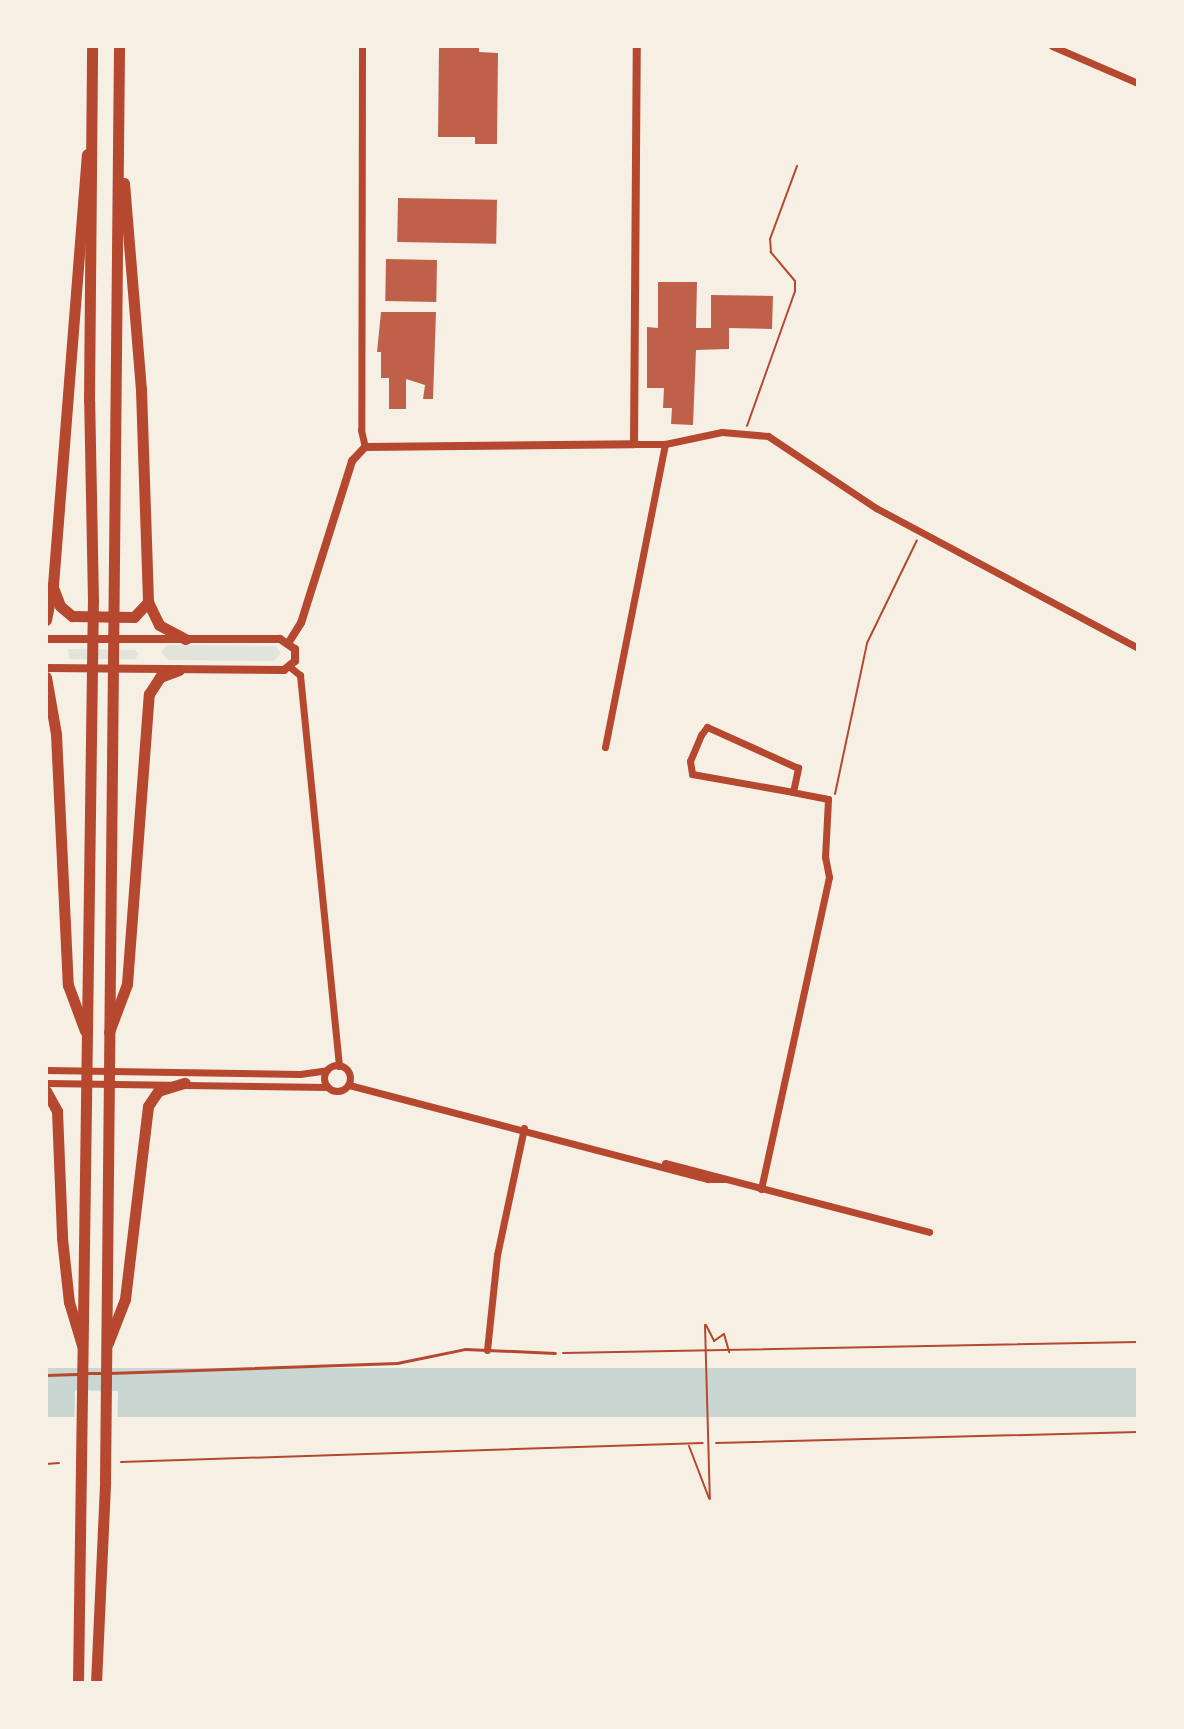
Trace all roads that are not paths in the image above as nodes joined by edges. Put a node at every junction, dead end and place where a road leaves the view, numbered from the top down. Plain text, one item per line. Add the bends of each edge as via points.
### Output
1 (92, 46) edge
2 (119, 46) edge
3 (362, 46) edge
4 (637, 46) edge
5 (1052, 46) edge
6 (1138, 83) edge
7 (92, 97) junction
8 (118, 99) junction
9 (634, 444) junction
10 (665, 444) junction
11 (365, 447) junction
12 (53, 585) junction
13 (148, 602) junction
14 (46, 620) edge
15 (46, 639) edge
16 (185, 639) junction
17 (289, 642) junction
18 (1138, 648) edge
19 (290, 667) junction
20 (46, 668) edge
21 (179, 670) junction
22 (46, 677) edge
23 (605, 747) dead end
24 (793, 792) junction
25 (88, 1043) junction
26 (106, 1043) junction
27 (339, 1066) junction
28 (46, 1070) edge
29 (327, 1070) junction
30 (46, 1083) edge
31 (185, 1083) junction
32 (349, 1085) junction
33 (328, 1087) junction
34 (46, 1091) edge
35 (524, 1128) junction
36 (761, 1189) junction
37 (929, 1232) dead end
38 (106, 1348) junction
39 (487, 1350) junction
40 (555, 1353) road end
41 (85, 1361) junction
42 (46, 1375) edge
43 (78, 1683) edge
44 (98, 1683) edge

1 - 7 highway
2 - 8 highway
3 - 11 street
4 - 9 street
5 - 6 street
7 - 12 highway
7 - 25 highway
8 - 13 highway via 141,390
8 - 26 highway
9 - 10 street
9 - 11 street
10 - 18 street via 745,430 787,446 876,508
10 - 23 street
11 - 17 street via 352,461 301,623
12 - 13 highway via 60,606 72,616 134,617
12 - 14 highway
13 - 16 highway via 159,625
15 - 16 street
16 - 17 street
17 - 19 street via 295,649
19 - 21 street
19 - 27 street via 300,675
20 - 21 street
21 - 26 highway via 160,677 149,694 127,984
22 - 25 highway via 53,693 56,734 68,985
24 - 24 street via 798,768 707,727 701,735 690,761 692,774
24 - 36 street via 828,799 829,877
25 - 41 highway
26 - 38 highway
27 - 29 street
27 - 32 street via 348,1071
28 - 29 street
29 - 33 street
30 - 31 street
31 - 33 street
31 - 38 highway via 158,1091 148,1106 125,1299
32 - 33 street via 338,1091
32 - 35 street
34 - 41 highway via 57,1111 69,1302
35 - 36 street via 658,1163 684,1164
35 - 39 street via 497,1255
36 - 37 street
38 - 44 highway
39 - 40 lane
39 - 42 lane via 465,1349 397,1363
41 - 43 highway

